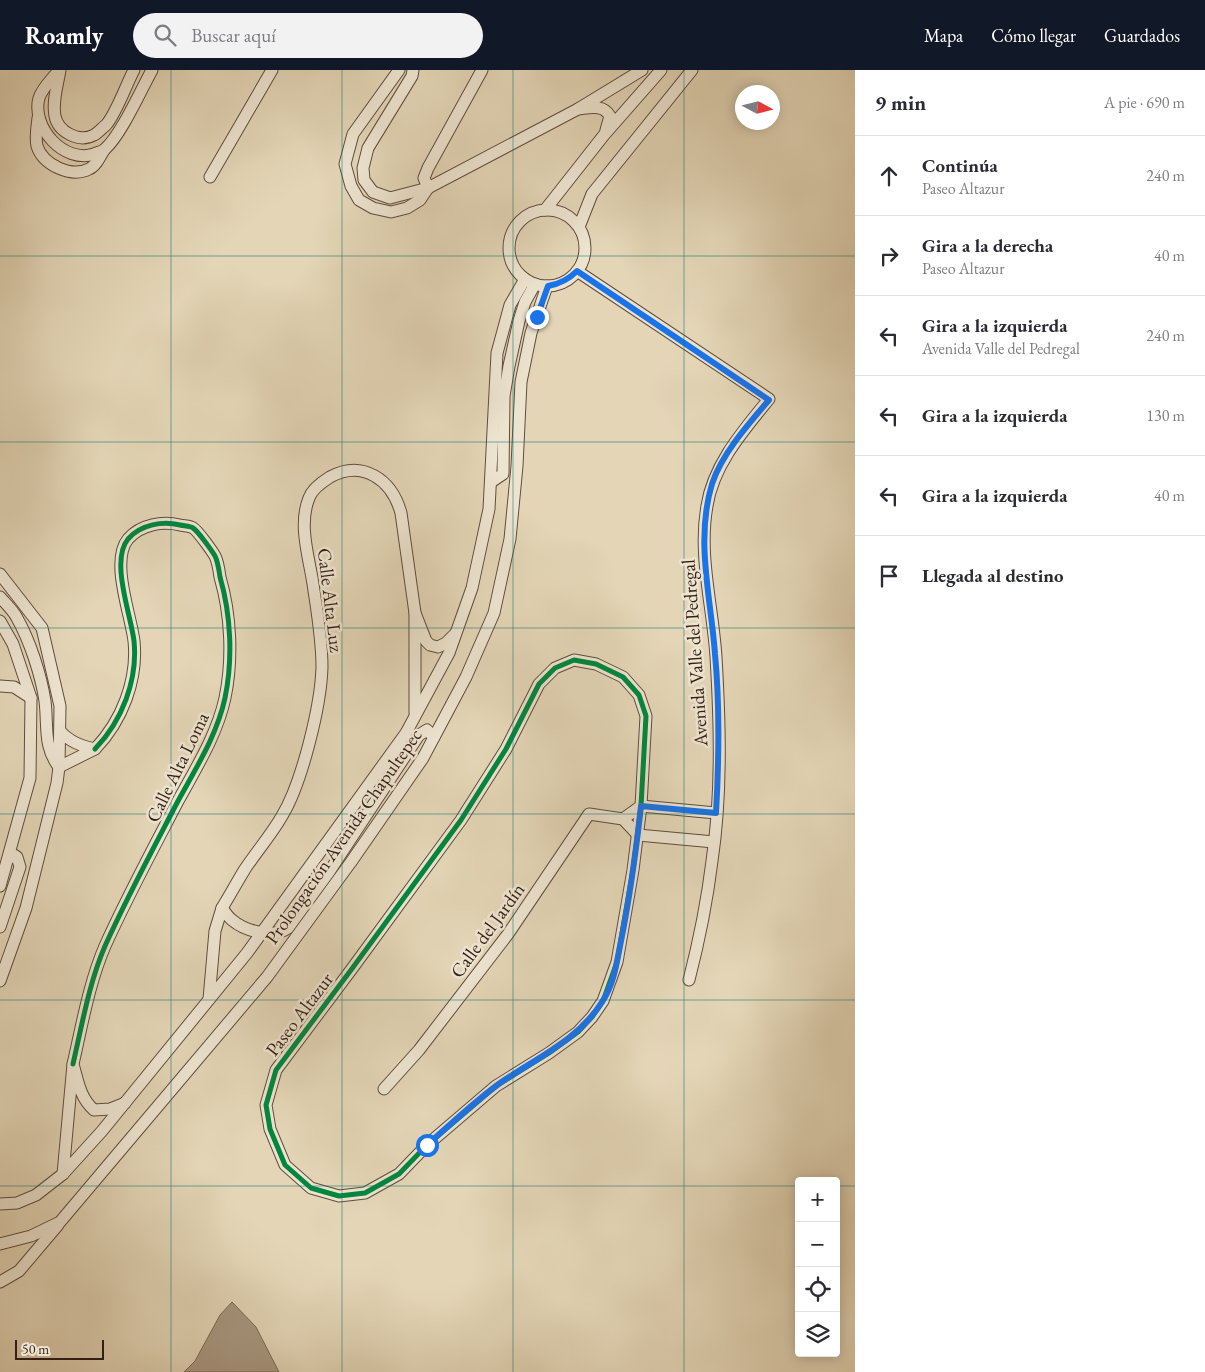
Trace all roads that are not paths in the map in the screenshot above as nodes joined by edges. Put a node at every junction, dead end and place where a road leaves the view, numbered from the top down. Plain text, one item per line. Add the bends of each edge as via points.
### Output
1 (60, 70) edge
2 (134, 70) edge
3 (152, 70) edge
4 (272, 70) edge
5 (400, 70) edge
6 (413, 70) edge
7 (482, 70) edge
8 (642, 70) edge
9 (661, 70) edge
10 (692, 70) edge
11 (578, 109) junction
12 (38, 116) junction
13 (604, 135) junction
14 (104, 150) junction
15 (210, 176) dead end
16 (428, 188) junction
17 (545, 210) junction
18 (578, 227) junction
19 (577, 271) junction
20 (525, 279) junction
21 (535, 284) junction
22 (548, 286) junction
23 (491, 482) junction
24 (0, 574) edge
25 (0, 597) edge
26 (415, 613) junction
27 (0, 621) edge
28 (458, 631) junction
29 (0, 686) edge
30 (31, 698) junction
31 (415, 715) junction
32 (60, 731) junction
33 (434, 737) junction
34 (96, 750) junction
35 (59, 766) junction
36 (641, 806) junction
37 (716, 813) junction
38 (622, 819) junction
39 (638, 835) junction
40 (714, 842) junction
41 (8, 859) junction
42 (0, 886) edge
43 (222, 908) junction
44 (0, 927) edge
45 (262, 932) junction
46 (689, 980) dead end
47 (0, 982) edge
48 (210, 999) junction
49 (73, 1064) junction
50 (384, 1089) dead end
51 (126, 1102) junction
52 (63, 1174) junction
53 (0, 1204) edge
54 (60, 1222) junction
55 (0, 1244) edge
56 (0, 1282) edge

1 - 2 street via 55,116 66,133 84,138 94,135 109,121
1 - 12 street via 39,96
3 - 14 street via 116,136
4 - 15 street
5 - 16 street via 353,134 345,164 359,200 373,208 391,212 407,208 420,200
6 - 16 street via 368,148 364,180 373,192 390,198
7 - 16 street via 428,168 424,178
8 - 11 street
9 - 13 street
10 - 18 street via 592,194
11 - 13 street via 602,108 608,112 610,116
11 - 16 street
12 - 14 street via 51,139 64,149 84,155
12 - 14 street via 37,145 54,166 74,172 83,171 98,161
13 - 17 street
17 - 18 street via 558,211
17 - 20 street via 521,220 513,231 510,257
18 - 19 street via 584,238 585,250
19 - 22 street via 569,279
19 - 37 street, Avenida Valle del Pedregal via 769,400 744,429 725,459 713,482 707,506 703,543 716,655 719,771
20 - 21 street
20 - 23 street, Prolongación Avenida Chapultepec via 510,306 497,353
21 - 22 street
21 - 23 street via 519,321 509,366 504,396 503,474
22 - 33 street, Prolongación Avenida Chapultepec via 531,333 521,382 510,539 494,613 466,677
23 - 28 street, Prolongación Avenida Chapultepec via 489,509 472,588
24 - 32 street via 42,628 60,706
25 - 35 street via 16,617 35,662 44,700 48,745 51,757
26 - 28 street, Calle Alta Luz via 430,646 446,643
26 - 31 street, Calle Alta Luz
26 - 43 street, Calle Alta Luz via 398,500 386,484 355,470 340,472 322,482 310,496 304,511 322,668 310,740 283,815
27 - 30 street via 13,644
28 - 31 street, Prolongación Avenida Chapultepec
29 - 30 street via 14,687
30 - 41 street via 30,778
31 - 45 street, Prolongación Avenida Chapultepec via 406,733
32 - 34 street via 68,740
32 - 35 street
33 - 45 street via 428,730 419,735 288,928
33 - 54 street, Prolongación Avenida Chapultepec via 351,862 267,977
34 - 35 street
34 - 49 street, Calle Alta Loma via 125,704 132,674 134,642 120,565 122,550 128,538 156,524 171,523 194,528 215,556 225,594 230,632 225,698 216,730 104,949
35 - 47 street via 26,908
36 - 37 street
36 - 38 street
36 - 39 street, Paseo Altazur
36 - 39 street, Paseo Altazur via 646,716 638,695 623,677 596,664 574,660 555,668 539,684 506,749 461,820 276,1070 266,1105 270,1129 285,1165 310,1188 339,1196 365,1193 399,1174 427,1145 496,1086 578,1032 603,1001 611,982 625,922
37 - 40 street, Avenida Valle del Pedregal
38 - 39 street
38 - 50 street, Calle del Jardín via 589,814 508,934 419,1050
39 - 40 street
40 - 46 street, Avenida Valle del Pedregal via 700,936
41 - 42 street
41 - 44 street via 14,855 17,857 20,867
43 - 45 street via 240,926
43 - 48 street, Calle Alta Luz via 215,931
45 - 48 street, Prolongación Avenida Chapultepec
48 - 51 street, Prolongación Avenida Chapultepec
49 - 51 street, Calle Alta Loma via 82,1096 94,1110 110,1109
49 - 52 street, Calle Alta Loma
51 - 52 street, Prolongación Avenida Chapultepec
52 - 53 street, Prolongación Avenida Chapultepec via 27,1200
54 - 55 street, Prolongación Avenida Chapultepec via 31,1236
54 - 56 street via 19,1271

